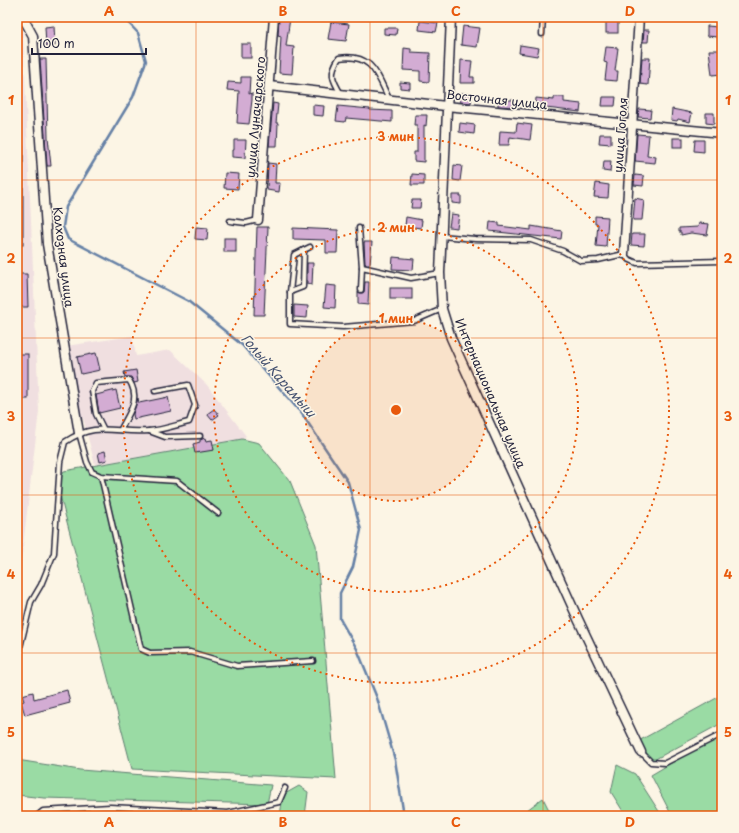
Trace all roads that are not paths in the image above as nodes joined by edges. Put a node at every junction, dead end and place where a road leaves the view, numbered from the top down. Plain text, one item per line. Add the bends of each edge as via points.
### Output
1 (18, 17) edge
2 (274, 17) edge
3 (451, 17) edge
4 (543, 17) edge
5 (639, 17) edge
6 (542, 34) dead end
7 (269, 86) junction
8 (341, 94) junction
9 (389, 99) junction
10 (446, 106) junction
11 (633, 124) junction
12 (722, 132) edge
13 (258, 220) joint
14 (230, 221) dead end
15 (358, 228) dead end
16 (441, 236) junction
17 (310, 247) dead end
18 (304, 250) junction
19 (624, 254) junction
20 (722, 260) edge
21 (362, 267) junction
22 (440, 274) junction
23 (361, 290) dead end
24 (290, 292) junction
25 (442, 309) junction
26 (155, 391) dead end
27 (103, 428) junction
28 (121, 429) junction
29 (149, 431) junction
30 (79, 433) junction
31 (200, 436) dead end
32 (101, 476) junction
33 (218, 514) dead end
34 (17, 660) edge
35 (313, 661) dead end
36 (722, 734) edge
37 (641, 752) joint
38 (285, 788) dead end
39 (37, 816) edge

1 - 30 street, Колхозная улица via 26,23 33,36 47,244
2 - 7 street, улица Луначарского
3 - 10 street, Интернациональная улица
4 - 6 lane
5 - 11 street, улица Гоголя
7 - 8 street, Восточная улица
7 - 13 street, улица Луначарского
8 - 9 street, Восточная улица
8 - 9 lane via 333,82 333,68 340,58 352,56 367,61 378,75
9 - 10 street, Восточная улица
10 - 11 street, Восточная улица
10 - 16 street, Интернациональная улица
11 - 12 street, Восточная улица
11 - 19 street, улица Гоголя
13 - 14 lane via 246,223
15 - 21 lane
16 - 19 lane via 532,240 563,251 581,261
16 - 22 street, Интернациональная улица
17 - 18 lane
18 - 24 lane via 294,255
18 - 24 lane via 303,288
19 - 20 lane via 637,263
21 - 22 lane via 411,278
21 - 23 lane
22 - 25 street, Интернациональная улица
24 - 25 lane via 290,324 343,328 414,321
25 - 37 street, Интернациональная улица via 454,345
26 - 29 lane via 188,385 195,405 189,422
27 - 28 lane
27 - 28 lane via 96,414 92,391 96,383 128,380 134,387 135,403
27 - 30 lane
28 - 29 lane
29 - 31 lane via 165,437
30 - 32 lane via 92,472
30 - 34 lane via 65,442 60,462 54,553 31,602
32 - 33 lane via 177,481
32 - 35 lane via 141,649 150,653 190,652 237,666
36 - 37 lane via 665,763 650,762
38 - 39 lane via 279,802 228,813 110,807 43,811

